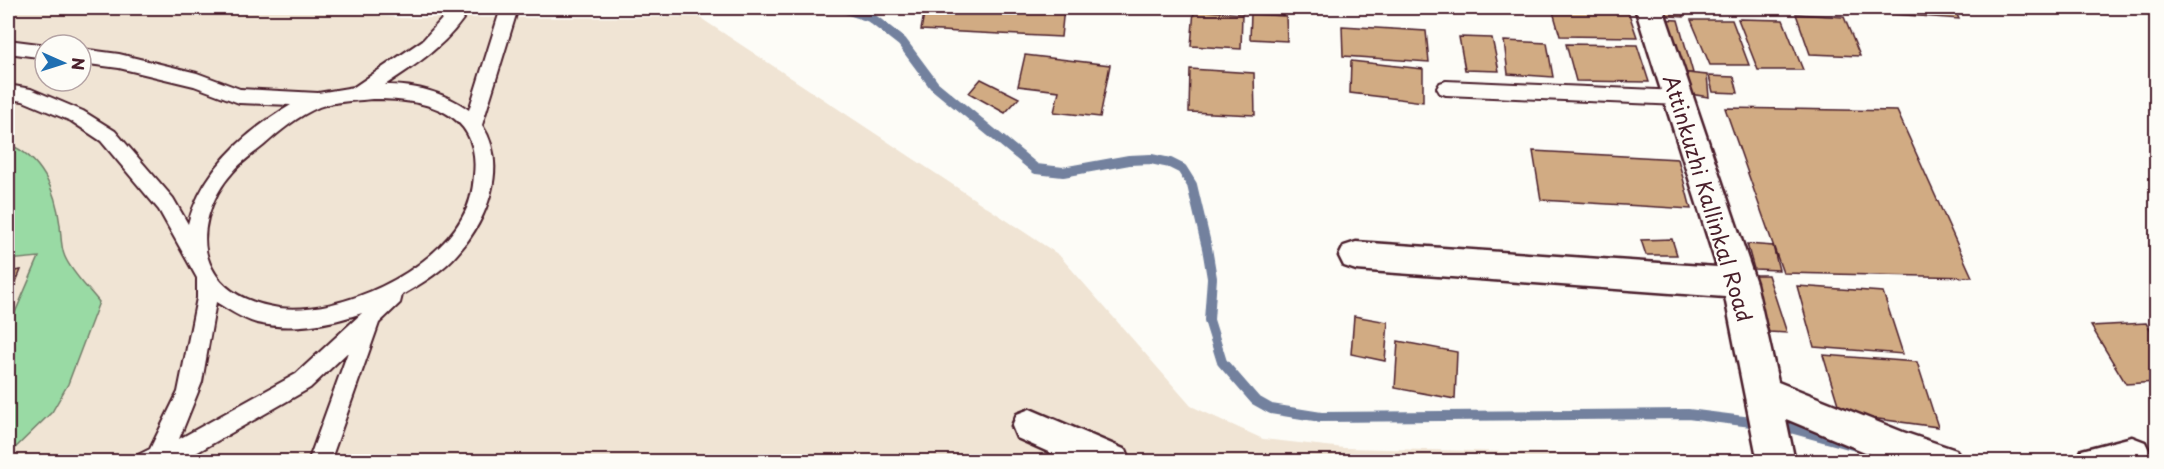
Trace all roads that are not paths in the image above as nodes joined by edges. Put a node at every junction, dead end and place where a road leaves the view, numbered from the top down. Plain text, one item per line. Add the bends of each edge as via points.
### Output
1 (461, 8) edge
2 (510, 8) edge
3 (1648, 8) edge
4 (8, 47) edge
5 (33, 50) edge
6 (93, 58) edge
7 (1446, 88) dead end
8 (8, 92) edge
9 (358, 93) junction
10 (1680, 98) junction
11 (321, 99) junction
12 (473, 124) junction
13 (1356, 256) dead end
14 (196, 257) junction
15 (208, 282) junction
16 (408, 282) junction
17 (1739, 283) junction
18 (371, 318) junction
19 (1766, 407) junction
20 (1030, 426) dead end
21 (2132, 454) dead end
22 (152, 459) edge
23 (319, 462) edge
24 (1113, 462) edge
25 (1777, 462) edge
26 (1943, 462) edge
27 (2095, 462) edge

1 - 9 lane via 421,51
2 - 12 lane
3 - 10 street, Attinkuzhi Kallinkal Road
4 - 5 lane
6 - 11 lane via 197,80 239,96
7 - 10 lane
8 - 14 lane via 25,94 77,116 108,136 166,204
9 - 11 lane
9 - 12 lane via 394,90 426,94 453,106
10 - 17 street, Attinkuzhi Kallinkal Road
11 - 14 lane via 285,116 226,167 207,197 197,227
12 - 16 lane via 484,146 487,172 480,201 464,230 440,258
13 - 17 street
14 - 15 lane
15 - 16 lane via 229,301 258,314 293,318 371,302
15 - 22 lane via 196,365 184,404
16 - 18 lane
17 - 19 street, Attinkuzhi Kallinkal Road
18 - 22 lane via 303,381 188,446
18 - 23 lane
19 - 25 street, Attinkuzhi Kallinkal Road
19 - 26 street
20 - 24 street
21 - 27 street

